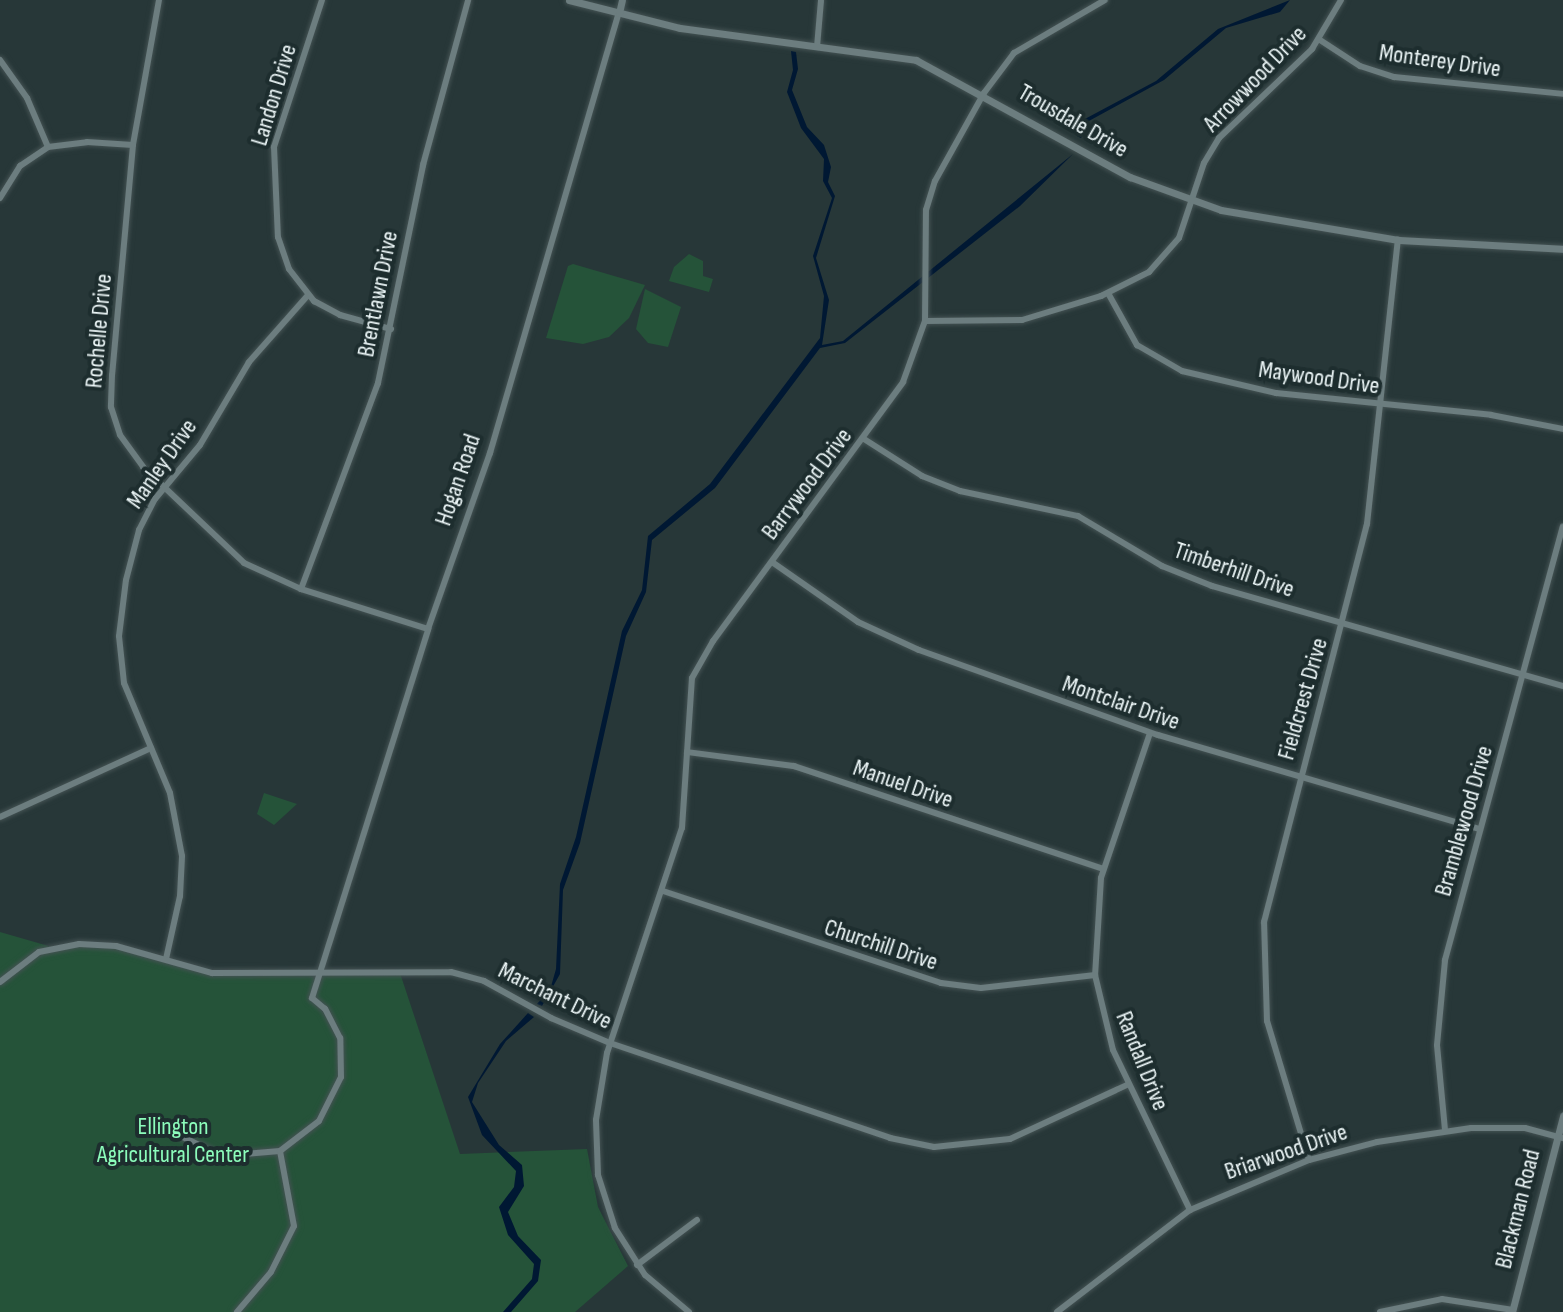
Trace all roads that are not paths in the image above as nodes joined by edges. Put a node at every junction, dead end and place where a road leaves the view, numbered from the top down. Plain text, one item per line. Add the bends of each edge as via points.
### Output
1 (159, 0) edge
2 (322, 0) edge
3 (468, 0) edge
4 (569, 0) edge
5 (622, 0) edge
6 (821, 0) edge
7 (1105, 0) edge
8 (1341, 0) edge
9 (619, 13) junction
10 (1320, 40) junction
11 (817, 47) junction
12 (0, 60) edge
13 (984, 93) junction
14 (1563, 94) edge
15 (133, 145) junction
16 (48, 147) junction
17 (0, 198) edge
18 (1192, 202) junction
19 (1398, 240) junction
20 (1563, 249) edge
21 (1108, 293) junction
22 (308, 295) junction
23 (925, 321) junction
24 (391, 329) junction
25 (1382, 405) junction
26 (1563, 429) edge
27 (864, 439) junction
28 (164, 488) junction
29 (1563, 527) edge
30 (772, 562) junction
31 (301, 589) junction
32 (1343, 624) junction
33 (428, 629) junction
34 (1525, 675) junction
35 (1563, 686) edge
36 (1150, 733) junction
37 (151, 748) junction
38 (687, 752) junction
39 (1300, 777) junction
40 (0, 817) edge
41 (1480, 829) junction
42 (1103, 869) junction
43 (663, 891) junction
44 (166, 959) junction
45 (323, 970) junction
46 (1095, 975) junction
47 (1, 982) edge
48 (610, 1043) junction
49 (1127, 1085) junction
50 (1563, 1116) edge
51 (161, 1126) dead end
52 (1445, 1130) junction
53 (1560, 1137) edge
54 (280, 1151) junction
55 (1309, 1160) junction
56 (1190, 1210) junction
57 (697, 1220) dead end
58 (637, 1265) junction
59 (1513, 1311) edge
60 (237, 1312) edge
61 (689, 1312) edge
62 (1057, 1312) edge
63 (1380, 1312) edge

1 - 15 street, Rochelle Drive
2 - 22 street, Landon Drive via 280,120 272,161 280,248
3 - 24 street, Brentlawn Drive via 423,165
4 - 9 street, Trousdale Drive
5 - 9 street, Hogan Road
6 - 11 street
7 - 13 street, Barrywood Drive via 1014,53
8 - 10 street, Arrowwood Drive
9 - 11 street, Trousdale Drive via 680,28
9 - 33 street, Hogan Road via 490,453
10 - 14 street, Monterey Drive via 1360,66 1394,77
10 - 18 street, Arrowwood Drive via 1219,138
11 - 13 street, Trousdale Drive via 916,60
12 - 16 street via 27,98
13 - 18 street, Trousdale Drive via 1130,177
13 - 23 street, Barrywood Drive via 932,190 923,225
15 - 16 street via 87,142
15 - 28 street, Rochelle Drive via 111,407 123,441
16 - 17 street via 15,172
18 - 19 street, Trousdale Drive
18 - 21 street, Arrowwood Drive via 1179,238 1161,262
19 - 20 street, Trousdale Drive
19 - 25 street, Fieldcrest Drive
21 - 23 street, Arrowwood Drive via 1013,322
21 - 25 street, Maywood Drive via 1134,341 1169,366 1276,393
22 - 24 street, Landon Drive via 340,315
22 - 28 street, Manley Drive via 249,362 200,445
23 - 27 street, Barrywood Drive via 903,382
24 - 31 street, Brentlawn Drive via 368,413
25 - 26 street, Maywood Drive via 1491,415
25 - 32 street, Fieldcrest Drive via 1370,511
27 - 30 street, Barrywood Drive
27 - 32 street, Timberhill Drive via 940,484 1075,514 1194,580
28 - 31 street, Rochelle Drive via 237,558
28 - 37 street, Manley Drive via 134,545 119,626 124,683
29 - 34 street, Bramblewood Drive
30 - 36 street, Montclair Drive via 882,634
30 - 38 street, Barrywood Drive via 694,673
31 - 33 street, Rochelle Drive
32 - 34 street, Timberhill Drive
32 - 39 street, Fieldcrest Drive
33 - 45 street, Hogan Road
34 - 35 street, Timberhill Drive
34 - 41 street, Bramblewood Drive
36 - 39 street, Montclair Drive
36 - 42 street, Randall Drive
37 - 40 street via 53,798
37 - 44 street, Manley Drive via 170,793 182,856 180,896
38 - 42 street, Manuel Drive via 794,766
38 - 43 street, Barrywood Drive via 683,823
39 - 41 street, Montclair Drive
39 - 55 street, Fieldcrest Drive via 1268,894 1262,974 1279,1075
41 - 52 street, Bramblewood Drive via 1451,931 1439,1003 1437,1063
42 - 46 street, Randall Drive
43 - 46 street, Churchill Drive via 941,983 996,987
43 - 48 street, Barrywood Drive
44 - 45 street, Marchant Drive via 212,973
44 - 47 street, Marchant Drive via 102,944 52,947
45 - 48 street, Marchant Drive via 468,976
45 - 54 street, Hogan Road via 312,998 325,1009 340,1038 341,1077 319,1121
46 - 49 street, Randall Drive via 1106,1028
48 - 49 street, Marchant Drive via 890,1138 934,1147 1010,1139
48 - 58 street, Barrywood Drive via 596,1111 598,1175 612,1221
49 - 56 street, Randall Drive
50 - 53 street, Blackman Road
51 - 54 street via 221,1156
52 - 53 street, Briarwood Drive via 1507,1127
52 - 55 street, Briarwood Drive
53 - 59 street, Blackman Road
54 - 60 street via 294,1226 271,1272
55 - 56 street, Briarwood Drive
56 - 62 street, Briarwood Drive
57 - 58 street
58 - 61 street, Barrywood Drive
59 - 63 street via 1442,1299

